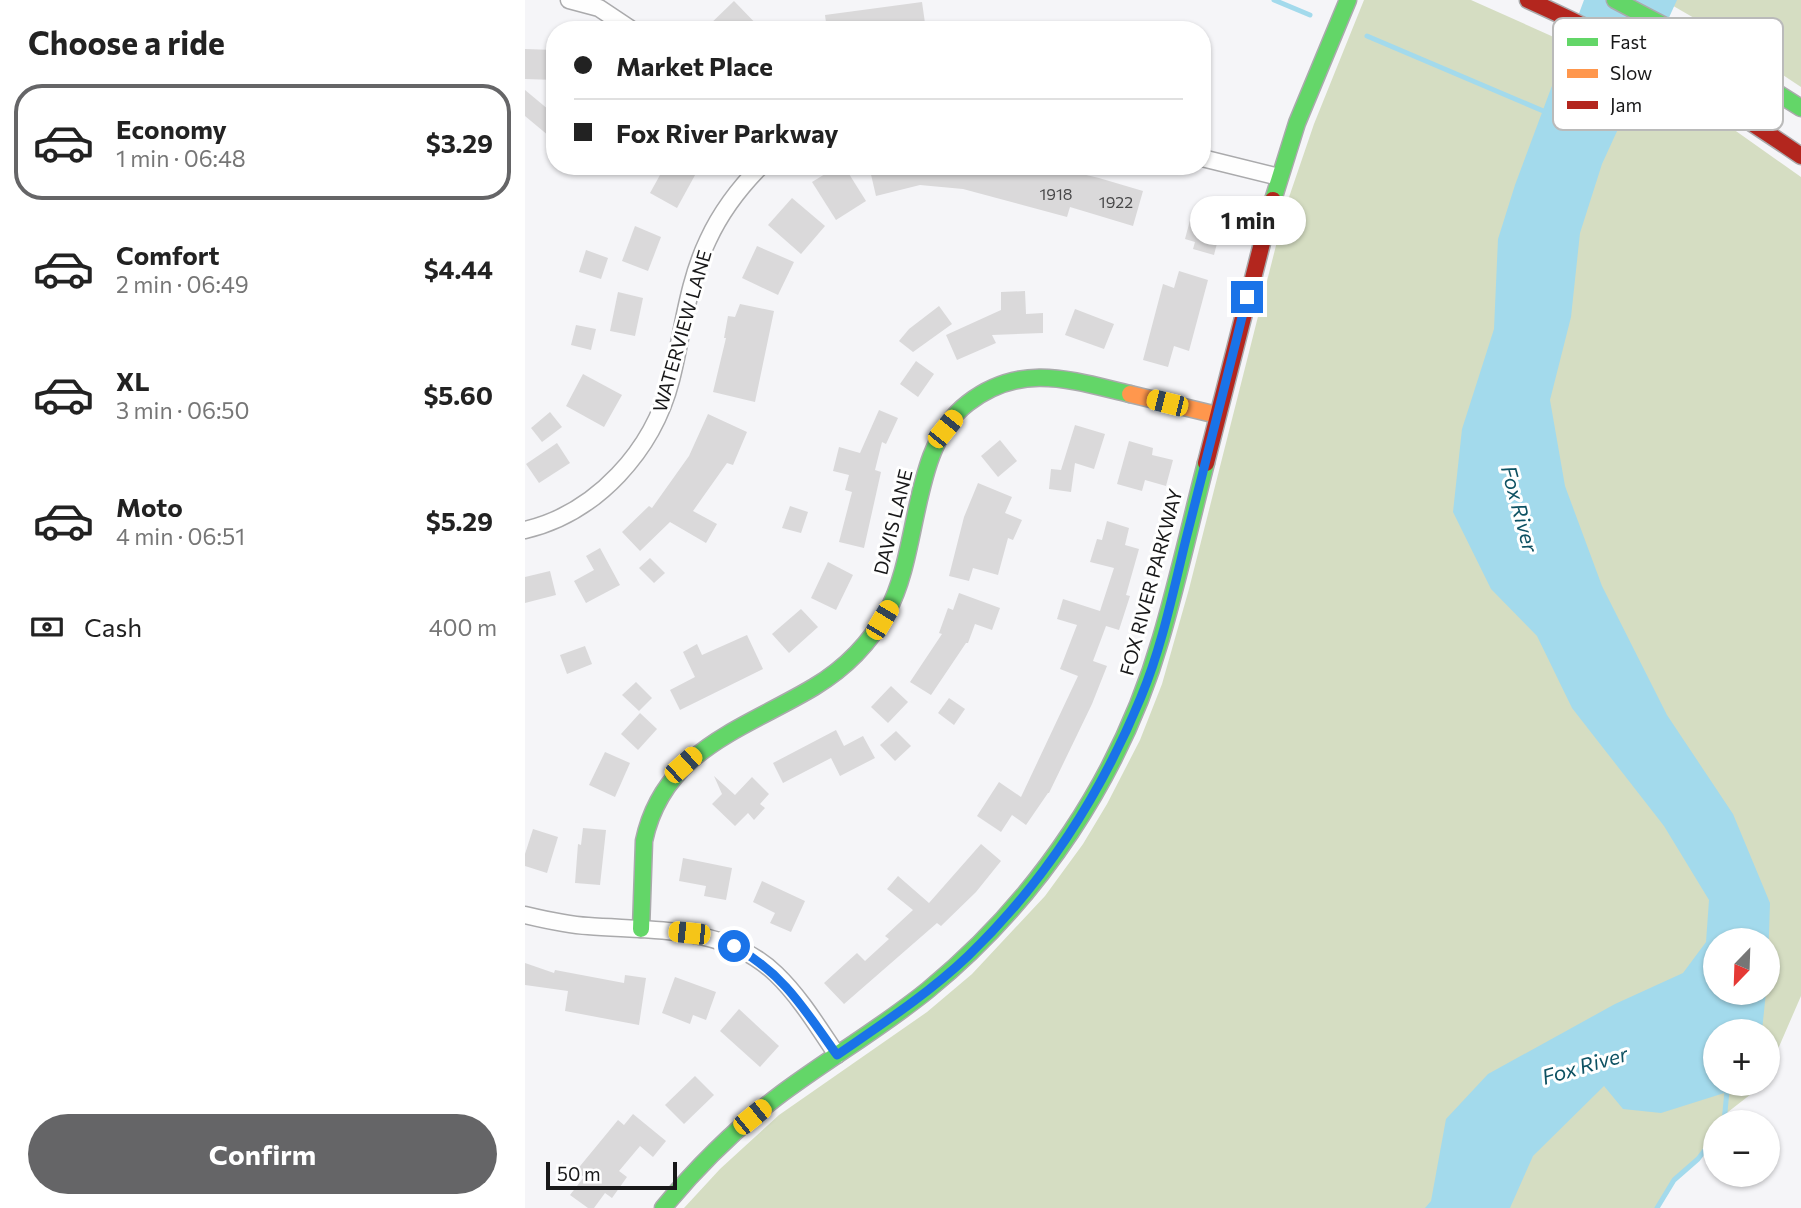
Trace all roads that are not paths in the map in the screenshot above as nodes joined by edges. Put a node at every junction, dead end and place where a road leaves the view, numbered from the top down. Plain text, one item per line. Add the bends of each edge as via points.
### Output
1 (569, 0) edge
2 (1348, 0) edge
3 (1615, 0) edge
4 (1530, 1) edge
5 (1566, 18) edge
6 (1649, 18) edge
7 (618, 21) edge
8 (1783, 97) edge
9 (1801, 108) edge
10 (1762, 130) edge
11 (1801, 156) edge
12 (1211, 160) edge
13 (753, 175) edge
14 (1279, 177) junction
15 (1217, 415) junction
16 (525, 530) edge
17 (525, 915) edge
18 (641, 929) junction
19 (837, 1055) junction
20 (663, 1208) edge

1 - 7 street via 599,8
2 - 14 street, FOX RIVER PARKWAY
3 - 6 street
4 - 5 street
8 - 9 street
10 - 11 street
12 - 14 street
13 - 16 street, WATERVIEW LANE via 729,203 707,242 694,275 671,381 645,442 626,467 587,502
14 - 15 street, FOX RIVER PARKWAY
15 - 18 street, DAVIS LANE via 1065,378 1039,376 1018,379 975,397 945,429 929,460 904,574 873,635 840,671 715,739 669,781 657,801 645,840
15 - 19 street, FOX RIVER PARKWAY via 1161,638 1142,695 1088,806 1048,865 967,956
17 - 18 street via 585,926
18 - 19 street via 689,933 754,957 795,995
19 - 20 street, FOX RIVER PARKWAY via 752,1117

